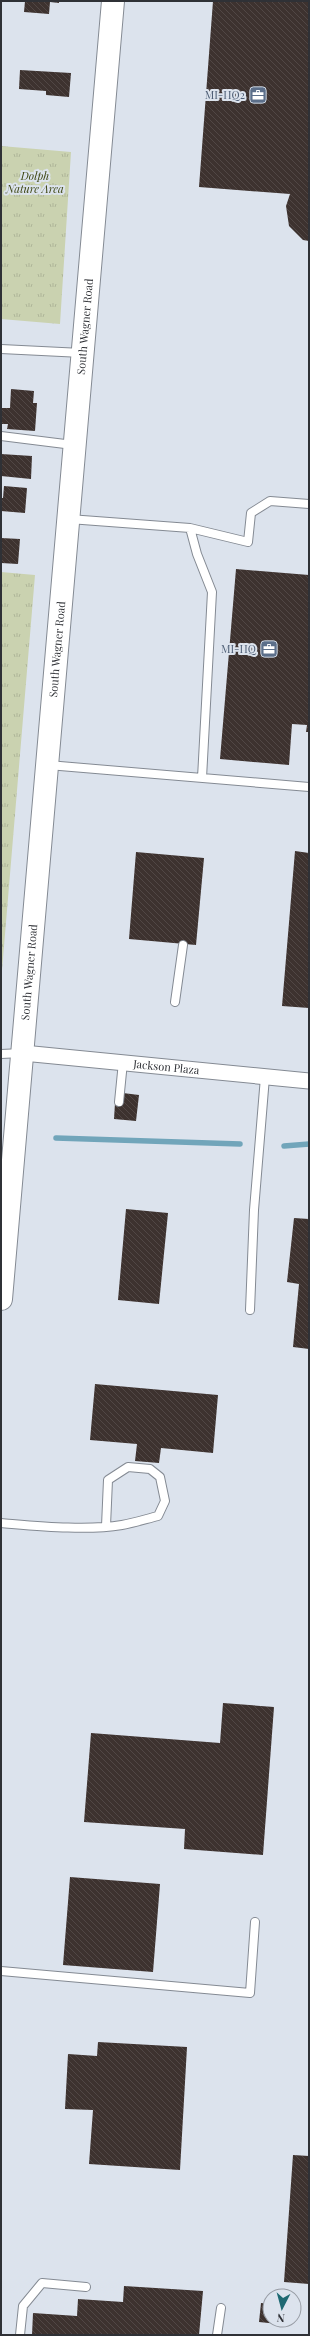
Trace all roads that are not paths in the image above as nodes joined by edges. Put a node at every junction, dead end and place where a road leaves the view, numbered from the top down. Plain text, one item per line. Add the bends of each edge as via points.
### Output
1 (113, 1) edge
2 (1, 349) edge
3 (83, 353) junction
4 (1, 436) edge
5 (76, 445) junction
6 (309, 504) edge
7 (69, 519) junction
8 (190, 528) junction
9 (48, 765) junction
10 (202, 778) junction
11 (309, 787) edge
12 (184, 945) dead end
13 (175, 1002) dead end
14 (23, 1053) junction
15 (1, 1054) edge
16 (123, 1062) junction
17 (265, 1077) junction
18 (309, 1081) edge
19 (119, 1102) dead end
20 (1, 1299) edge
21 (250, 1310) dead end
22 (1, 1523) edge
23 (106, 1526) junction
24 (255, 1922) dead end
25 (1, 1972) edge
26 (86, 2287) dead end
27 (220, 2308) dead end
28 (20, 2335) edge
29 (217, 2335) edge

1 - 3 main road, South Wagner Road
2 - 3 lane
3 - 5 main road, South Wagner Road
4 - 5 lane
5 - 7 main road, South Wagner Road
6 - 8 lane via 270,500 251,513 248,542
7 - 8 lane
7 - 9 main road, South Wagner Road
8 - 10 lane via 196,554 212,592
9 - 10 lane
9 - 14 main road, South Wagner Road
10 - 11 lane
12 - 13 lane
14 - 15 lane
14 - 16 street, Jackson Plaza
14 - 20 main road, South Wagner Road
16 - 17 street, Jackson Plaza
16 - 19 lane
17 - 18 street, Jackson Plaza
17 - 21 lane via 254,1210
22 - 23 lane
23 - 23 lane via 122,1525 158,1516 165,1501 160,1478 150,1469 128,1467 108,1480
24 - 25 lane via 250,1993
26 - 28 lane via 42,2283 23,2306
27 - 29 lane

